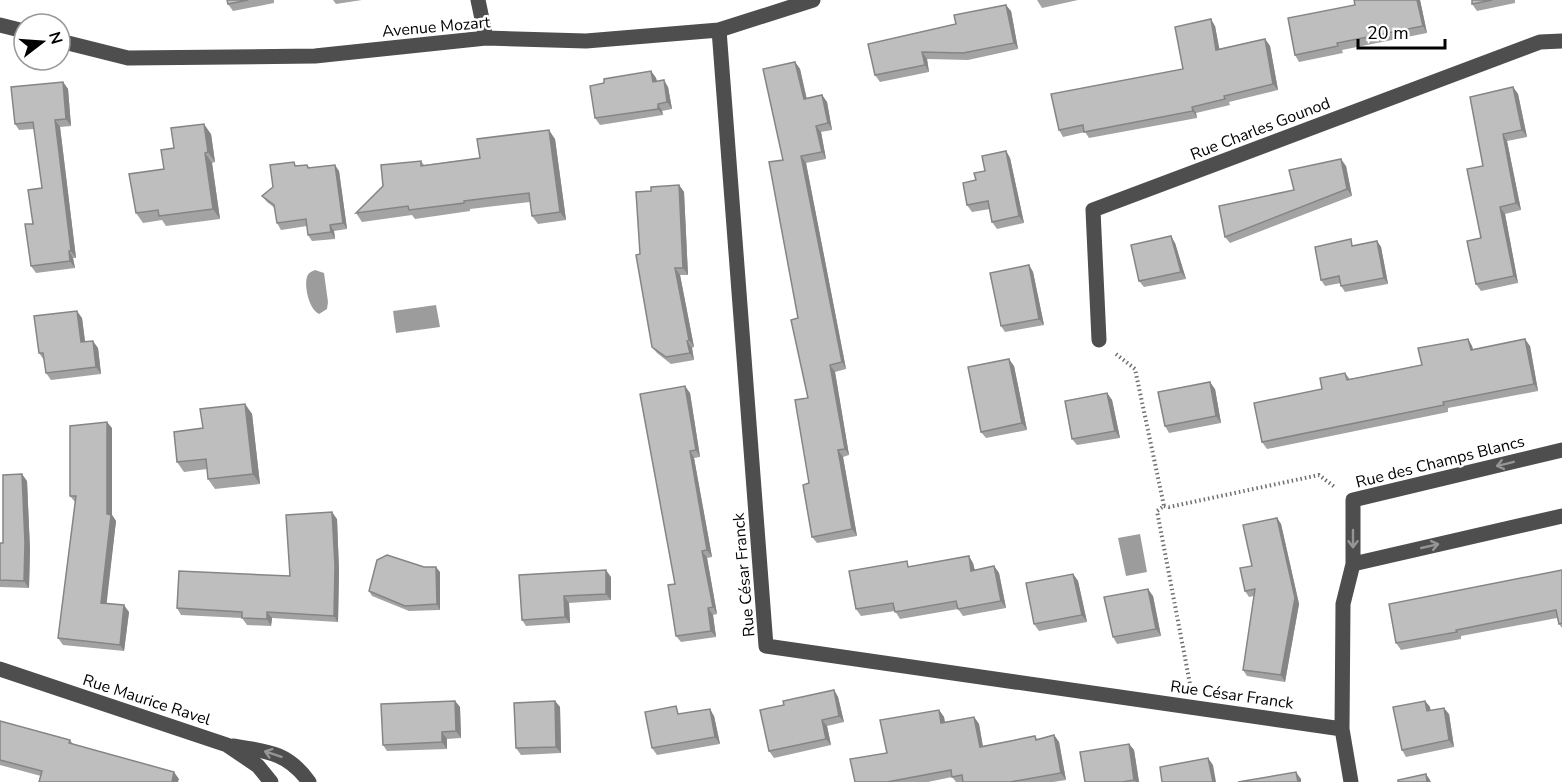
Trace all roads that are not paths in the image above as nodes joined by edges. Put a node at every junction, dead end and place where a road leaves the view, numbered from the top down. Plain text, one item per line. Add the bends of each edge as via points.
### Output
1 (478, 0) edge
2 (813, 0) edge
3 (719, 30) junction
4 (486, 38) junction
5 (1562, 40) edge
6 (72, 44) edge
7 (1099, 340) road end
8 (1562, 450) edge
9 (1562, 516) edge
10 (1353, 564) junction
11 (0, 669) edge
12 (1342, 729) junction
13 (227, 745) junction
14 (271, 782) edge
15 (309, 782) edge
16 (1351, 782) edge

1 - 4 street
2 - 3 street, Avenue Mozart
3 - 4 street, Avenue Mozart via 586,41
3 - 12 street, Rue César Franck via 766,646
4 - 6 street, Avenue Mozart via 315,56 128,58
5 - 7 street, Rue Charles Gounod via 1540,42 1093,210
8 -> 10 street, Rue des Champs Blancs via 1353,500
10 -> 9 street
10 - 12 street, Rue des Champs Blancs via 1343,604
11 - 13 street, Rue Maurice Ravel
12 - 16 street, Rue des Champs Blancs
13 - 14 street, Rue Maurice Ravel via 258,766
15 -> 13 street via 280,755

